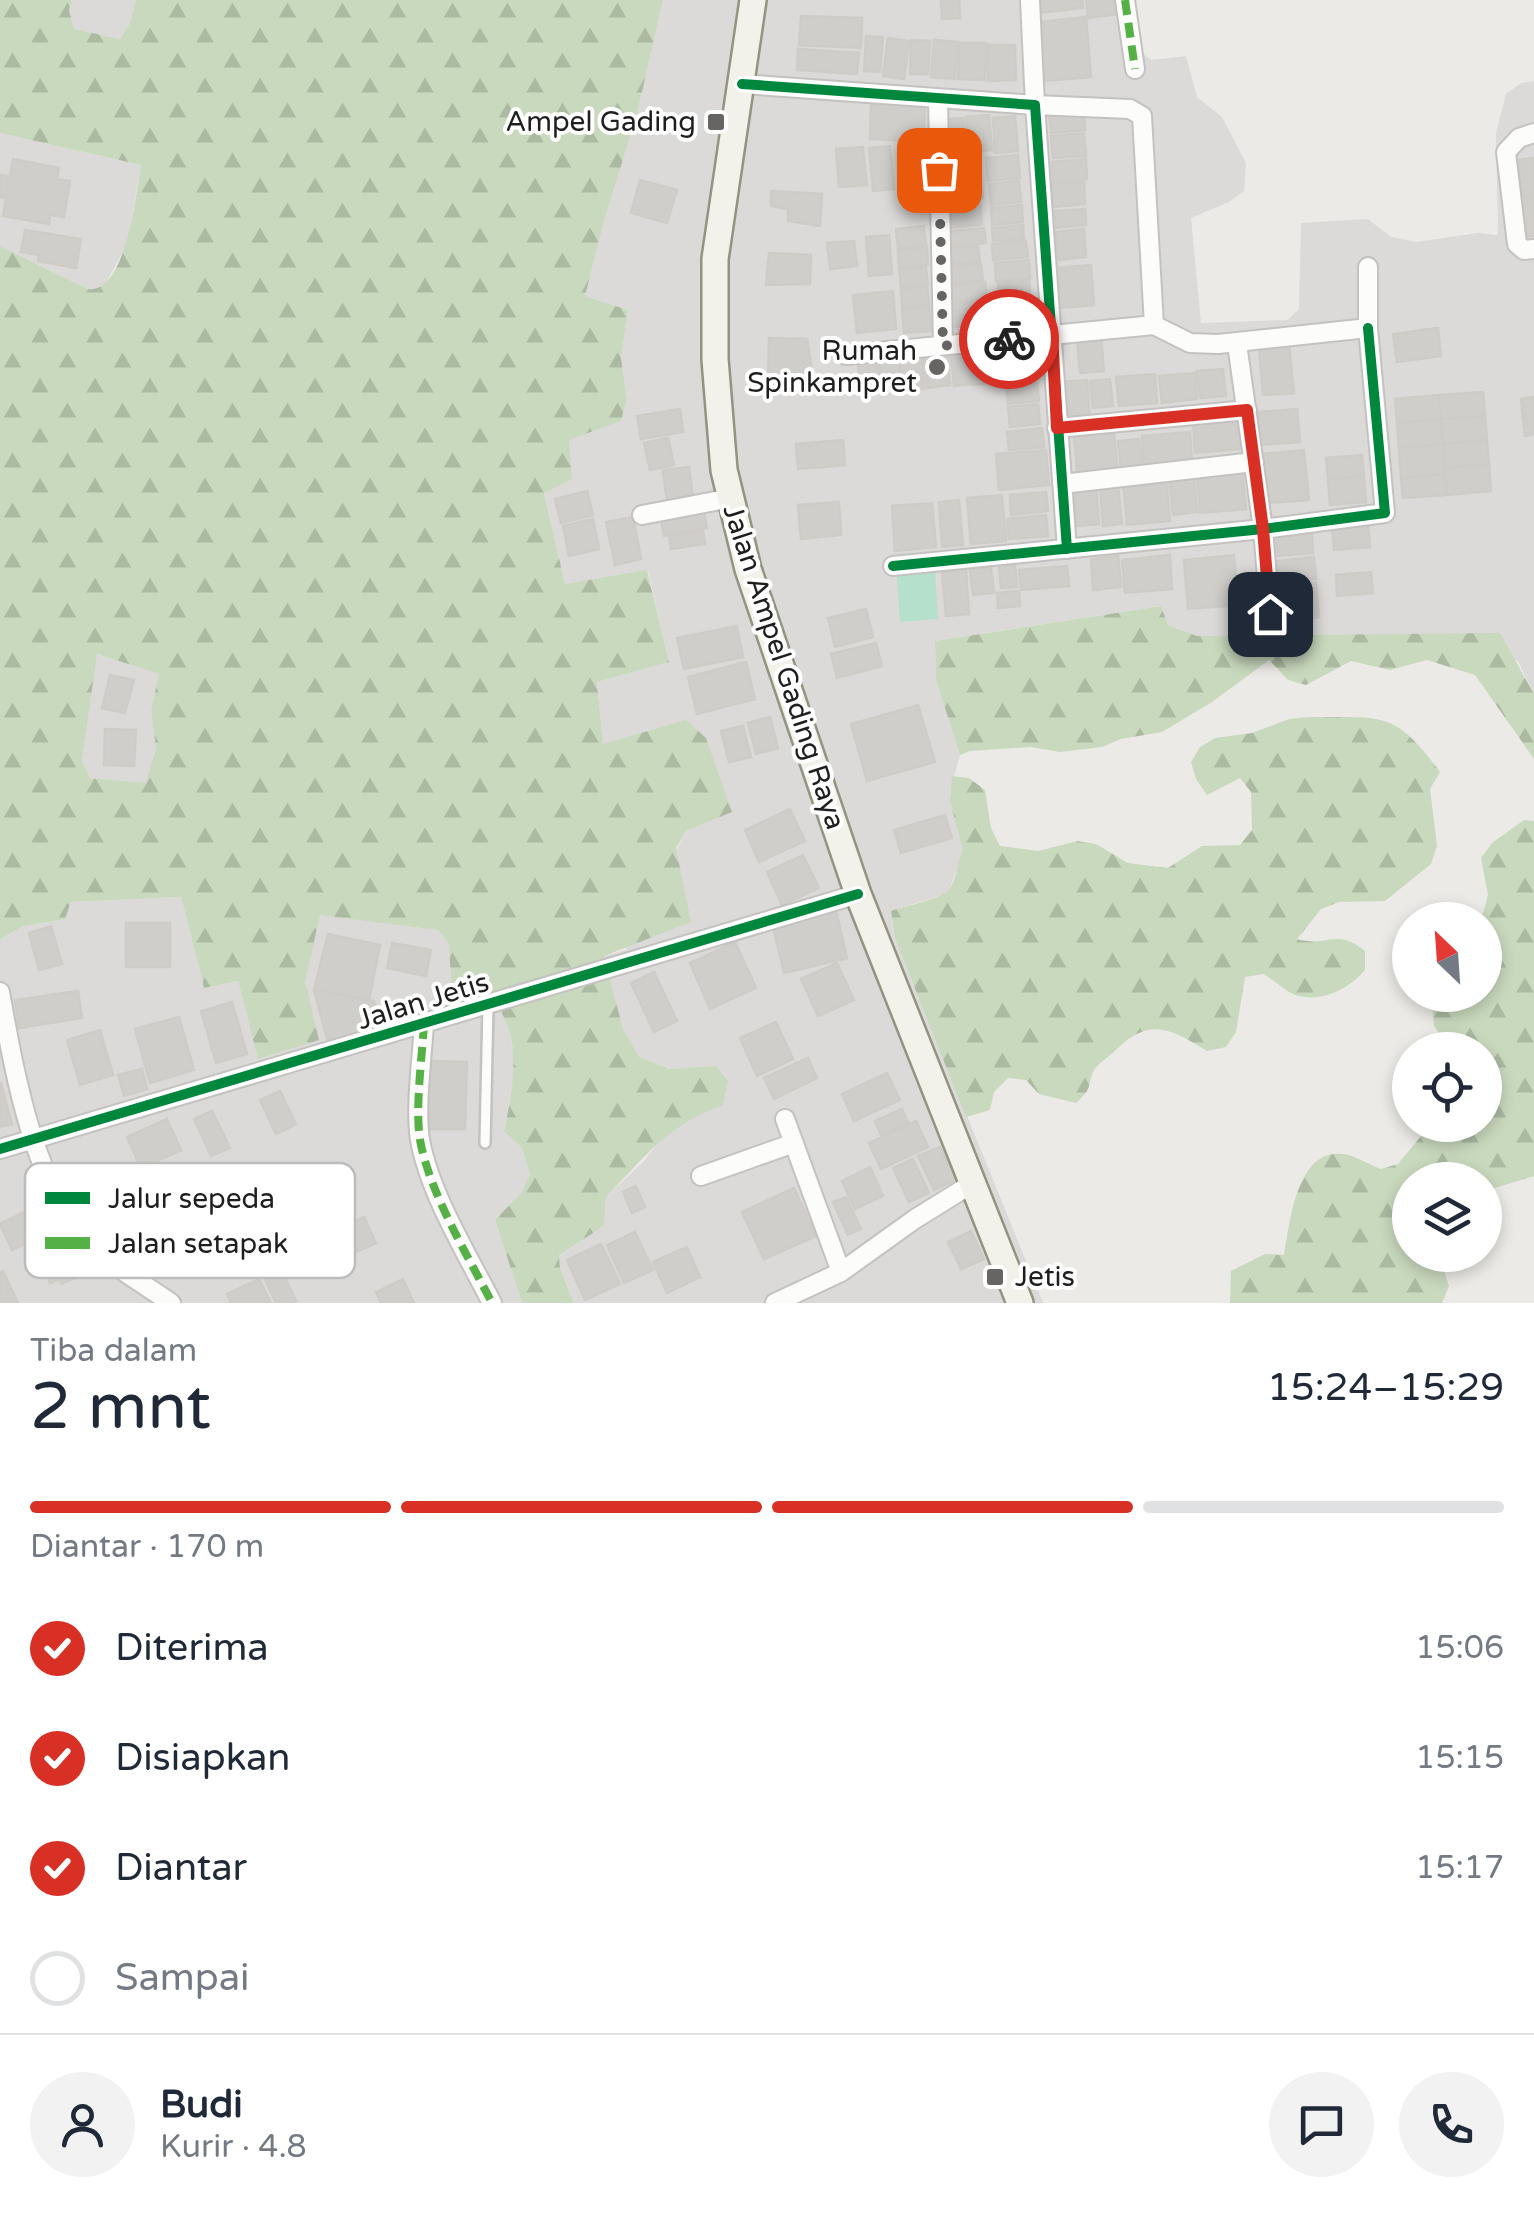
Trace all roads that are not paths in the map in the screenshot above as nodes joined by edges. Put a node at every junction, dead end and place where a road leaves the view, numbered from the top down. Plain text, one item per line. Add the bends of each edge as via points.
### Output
1 (753, 0) edge
2 (1030, 0) edge
3 (1126, 0) edge
4 (1134, 69) dead end
5 (742, 84) junction
6 (938, 100) junction
7 (1034, 106) junction
8 (1534, 133) edge
9 (1534, 249) edge
10 (1368, 267) dead end
11 (1154, 325) junction
12 (1368, 328) junction
13 (1052, 334) junction
14 (943, 346) junction
15 (1238, 351) dead end
16 (846, 355) dead end
17 (1247, 410) junction
18 (1057, 428) junction
19 (1254, 462) junction
20 (1062, 484) junction
21 (731, 498) junction
22 (642, 515) dead end
23 (1263, 529) junction
24 (1066, 549) junction
25 (893, 566) dead end
26 (1270, 614) dead end
27 (858, 894) junction
28 (0, 992) edge
29 (488, 1005) junction
30 (424, 1024) junction
31 (785, 1118) dead end
32 (32, 1138) junction
33 (484, 1143) dead end
34 (794, 1143) junction
35 (0, 1149) edge
36 (44, 1163) edge
37 (701, 1176) dead end
38 (973, 1183) junction
39 (841, 1272) junction
40 (135, 1278) edge
41 (171, 1303) edge
42 (492, 1303) edge
43 (775, 1303) edge
44 (1020, 1303) edge

1 - 5 main road, Jalan Ampel Gading Raya
2 - 7 street
3 - 4 street
5 - 6 street
5 - 21 main road, Jalan Ampel Gading Raya via 715,259 715,358
6 - 7 street
6 - 14 street
7 - 11 street via 1130,109 1142,116
7 - 13 street
8 - 9 street via 1506,152 1517,244
10 - 12 street
11 - 12 street via 1190,343 1218,344
11 - 13 street
12 - 23 street via 1385,513
13 - 14 street
13 - 18 street
14 - 16 street
15 - 17 street
17 - 18 street
17 - 19 street
18 - 20 street
19 - 20 street
19 - 23 street
20 - 24 street
21 - 22 street
21 - 27 main road, Jalan Ampel Gading Raya via 748,570
23 - 24 street
23 - 26 street
24 - 25 street
27 - 29 street, Jalan Jetis
27 - 38 main road, Jalan Ampel Gading Raya
28 - 32 street
29 - 30 street, Jalan Jetis
29 - 33 lane
30 - 32 street, Jalan Jetis
30 - 42 street, Jalan Jetis via 419,1136 455,1231
31 - 34 street
32 - 35 street, Jalan Jetis
32 - 36 street
34 - 37 street
34 - 39 street
38 - 39 street
38 - 44 main road, Jalan Ampel Gading Raya
39 - 43 street
40 - 41 street

